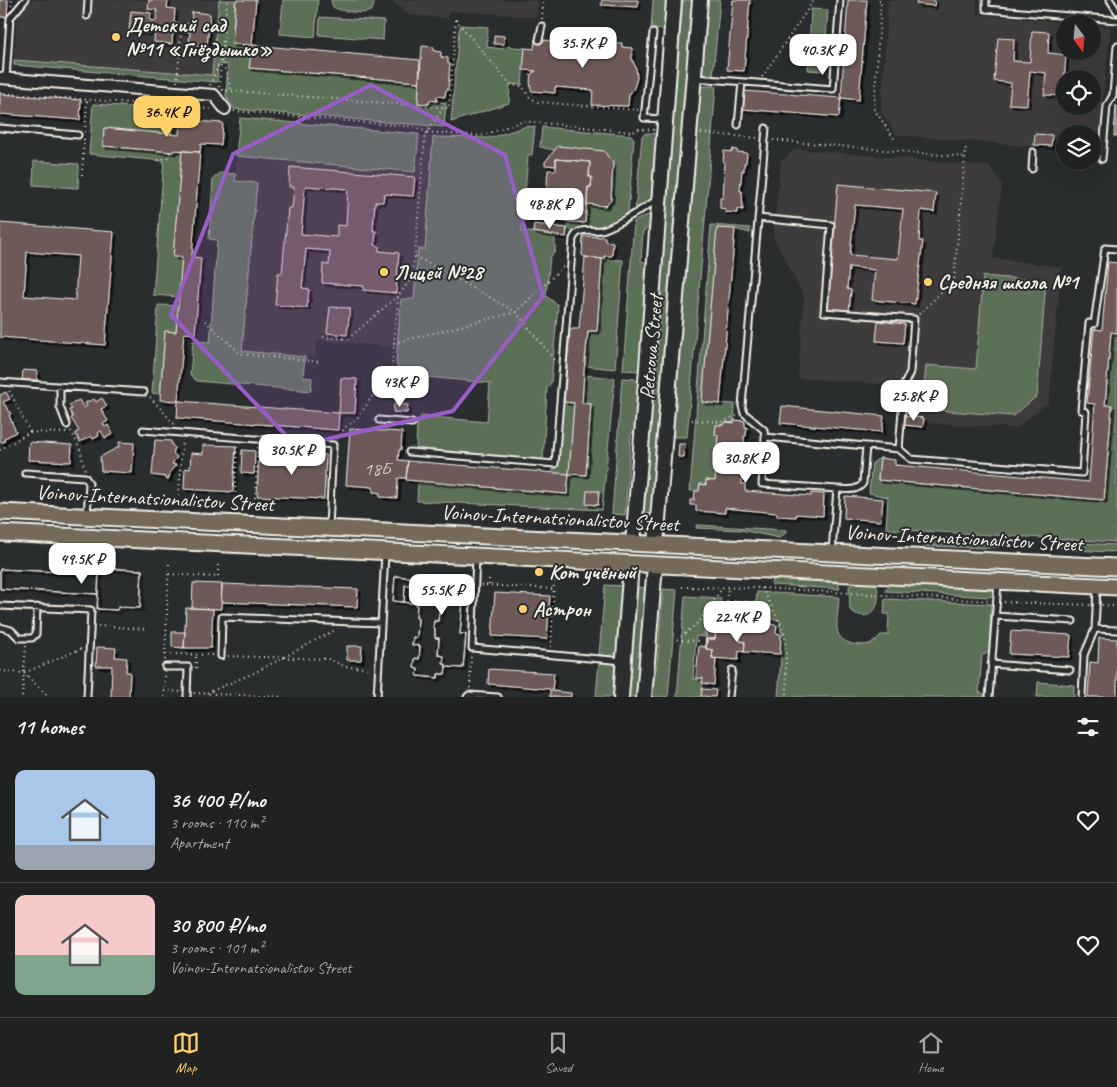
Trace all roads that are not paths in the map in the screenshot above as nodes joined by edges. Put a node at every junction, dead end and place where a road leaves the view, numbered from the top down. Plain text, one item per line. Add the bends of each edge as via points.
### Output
1 (25, 0) edge
2 (88, 0) edge
3 (674, 0) edge
4 (700, 0) edge
5 (840, 0) edge
6 (986, 0) edge
7 (1110, 0) edge
8 (1117, 11) edge
9 (87, 16) dead end
10 (1117, 20) edge
11 (542, 26) road end
12 (653, 33) dead end
13 (539, 40) dead end
14 (1117, 46) edge
15 (3, 78) edge
16 (694, 78) junction
17 (742, 82) junction
18 (224, 110) road end
19 (666, 120) junction
20 (738, 125) dead end
21 (0, 128) edge
22 (766, 128) dead end
23 (78, 135) dead end
24 (1033, 152) dead end
25 (1102, 159) dead end
26 (1032, 169) dead end
27 (660, 198) junction
28 (758, 218) junction
29 (1117, 249) edge
30 (3, 383) edge
31 (60, 386) junction
32 (144, 392) dead end
33 (379, 420) dead end
34 (412, 422) dead end
35 (67, 425) road end
36 (143, 430) dead end
37 (765, 437) junction
38 (866, 446) junction
39 (899, 448) junction
40 (409, 452) dead end
41 (25, 472) dead end
42 (837, 489) junction
43 (0, 512) edge
44 (87, 516) junction
45 (329, 528) junction
46 (0, 533) edge
47 (633, 543) junction
48 (656, 544) junction
49 (385, 552) junction
50 (832, 553) junction
51 (476, 556) junction
52 (631, 564) junction
53 (655, 565) junction
54 (1117, 567) edge
55 (998, 581) junction
56 (1097, 586) junction
57 (1117, 587) edge
58 (0, 606) edge
59 (37, 607) junction
60 (995, 616) junction
61 (1073, 621) dead end
62 (382, 623) junction
63 (0, 628) edge
64 (1095, 629) junction
65 (1117, 630) edge
66 (221, 656) road end
67 (624, 660) junction
68 (991, 664) junction
69 (165, 667) road end
70 (732, 670) dead end
71 (1070, 670) dead end
72 (187, 695) edge
73 (468, 696) edge
74 (87, 697) edge
75 (377, 697) edge
76 (498, 697) edge
77 (621, 697) edge
78 (644, 697) edge
79 (729, 697) edge
80 (989, 697) edge
81 (1082, 697) edge

1 - 15 lane via 10,18
2 - 9 lane
3 - 19 main road, Petrova Street
4 - 16 main road, Petrova Street
5 - 17 lane via 833,89
6 - 10 lane via 986,9
7 - 8 lane
11 - 13 lane
12 - 19 lane via 644,118
14 - 25 lane via 1114,95 1107,106
15 - 18 street via 214,95
16 - 17 lane
16 - 48 main road, Petrova Street
17 - 20 lane
19 - 27 main road, Petrova Street
21 - 23 lane
22 - 28 lane
24 - 26 lane
27 - 40 lane via 601,230 585,229 575,234 573,239 555,464
27 - 47 main road, Petrova Street
28 - 37 lane via 742,406 744,413 764,430
28 - 39 lane via 832,225 824,312 914,319
29 - 39 lane via 1105,248 1094,324 1089,323 1080,410 1086,412 1082,473 910,459
30 - 31 lane
31 - 32 lane
31 - 35 lane via 60,407
33 - 34 lane
36 - 45 lane via 333,445
37 - 38 lane
37 - 42 lane via 762,484
38 - 39 lane
38 - 42 lane via 860,488
41 - 44 lane via 87,478
42 - 50 lane
43 - 44 main road, Voinov-Internatsionalistov Street
44 - 45 main road, Voinov-Internatsionalistov Street
45 - 47 main road, Voinov-Internatsionalistov Street
46 - 49 main road, Voinov-Internatsionalistov Street
47 - 48 main road, Voinov-Internatsionalistov Street
47 - 52 main road, Petrova Street
48 - 50 main road, Voinov-Internatsionalistov Street
48 - 53 main road, Petrova Street
49 - 51 main road, Voinov-Internatsionalistov Street
49 - 62 lane
50 - 54 main road, Voinov-Internatsionalistov Street
51 - 52 main road, Voinov-Internatsionalistov Street
51 - 67 lane via 472,648
52 - 53 main road, Voinov-Internatsionalistov Street
52 - 67 main road, Petrova Street
53 - 55 main road, Voinov-Internatsionalistov Street
53 - 78 main road, Petrova Street
55 - 56 main road, Voinov-Internatsionalistov Street
55 - 60 lane
56 - 57 main road, Voinov-Internatsionalistov Street
56 - 64 lane
58 - 59 lane
59 - 63 lane via 36,634 32,638 19,638 8,628
59 - 74 lane via 91,610
60 - 61 lane
60 - 68 lane
62 - 66 lane via 222,617
62 - 75 lane
64 - 65 lane
64 - 81 lane via 1084,655
67 - 77 main road, Petrova Street
68 - 71 lane
68 - 80 lane
69 - 72 lane via 188,668
70 - 79 lane
73 - 76 lane

